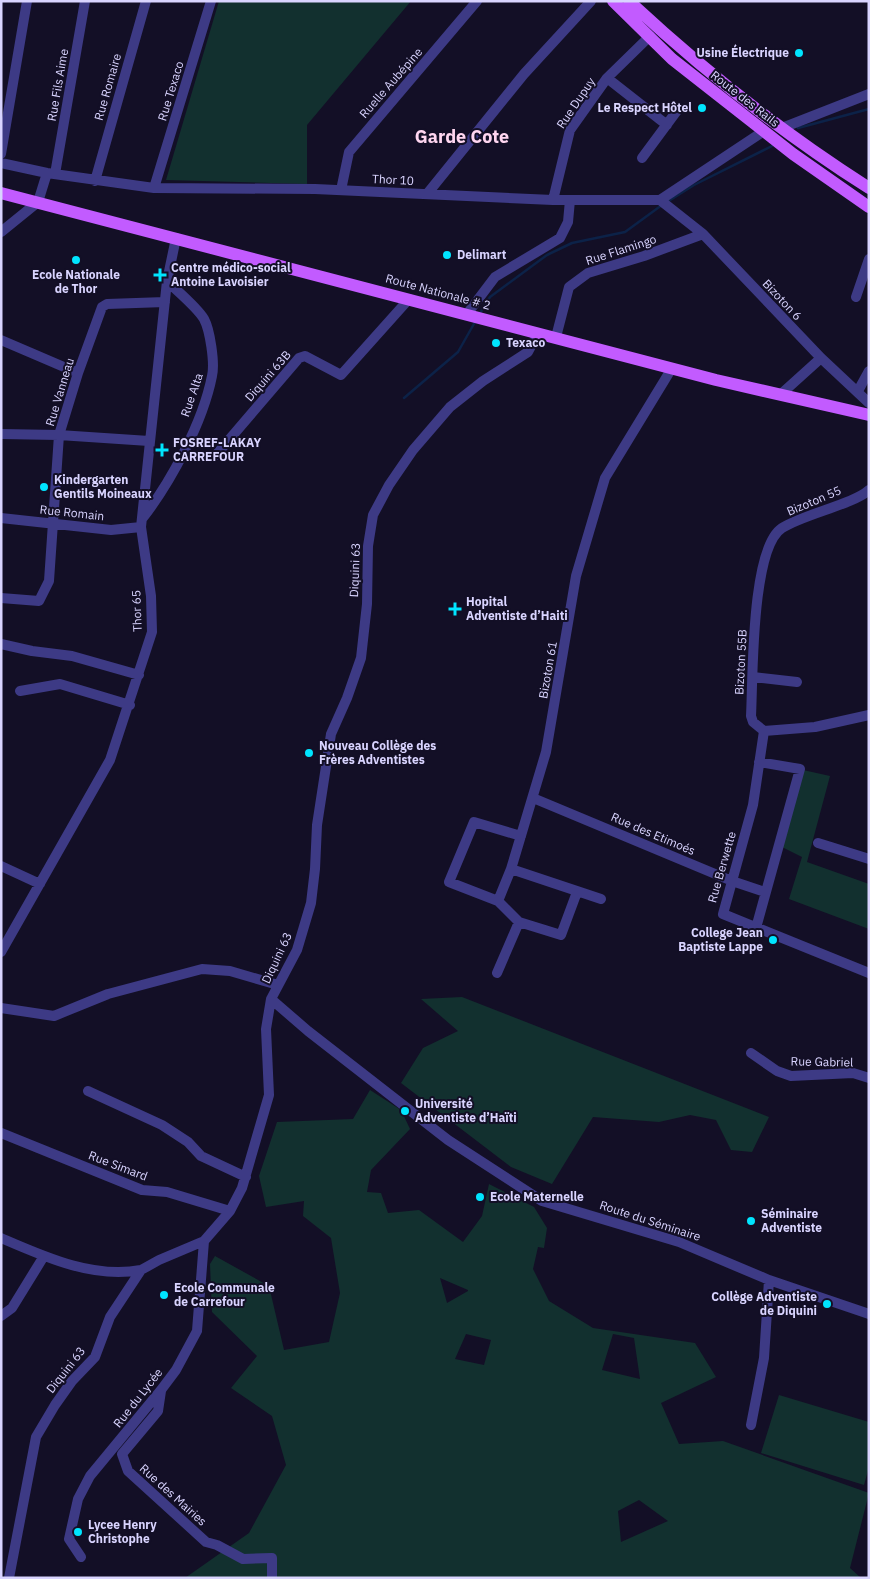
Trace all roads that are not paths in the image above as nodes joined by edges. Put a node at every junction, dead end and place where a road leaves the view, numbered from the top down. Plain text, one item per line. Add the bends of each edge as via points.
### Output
1 (27, 1) edge
2 (85, 1) edge
3 (146, 1) edge
4 (211, 1) edge
5 (477, 1) edge
6 (591, 1) edge
7 (613, 1) edge
8 (630, 1) edge
9 (650, 36) junction
10 (607, 78) junction
11 (869, 94) edge
12 (679, 108) dead end
13 (667, 125) junction
14 (782, 128) junction
15 (766, 133) junction
16 (1, 154) edge
17 (642, 158) dead end
18 (1, 163) edge
19 (51, 174) junction
20 (95, 180) junction
21 (154, 188) junction
22 (869, 188) edge
23 (341, 190) junction
24 (1, 193) edge
25 (426, 194) junction
26 (553, 200) junction
27 (570, 200) junction
28 (660, 200) junction
29 (38, 202) junction
30 (869, 207) edge
31 (1, 232) edge
32 (703, 234) junction
33 (176, 238) junction
34 (869, 259) edge
35 (167, 281) junction
36 (856, 297) dead end
37 (409, 299) junction
38 (165, 302) junction
39 (467, 314) junction
40 (538, 333) junction
41 (556, 337) junction
42 (1, 340) edge
43 (821, 358) junction
44 (672, 368) junction
45 (869, 371) edge
46 (78, 373) junction
47 (858, 391) junction
48 (780, 395) junction
49 (869, 403) edge
50 (869, 415) edge
51 (1, 434) edge
52 (59, 435) junction
53 (149, 441) junction
54 (216, 455) dead end
55 (869, 490) edge
56 (1, 518) edge
57 (53, 523) junction
58 (141, 523) junction
59 (772, 539) joint
60 (1, 598) edge
61 (1, 644) edge
62 (138, 675) junction
63 (753, 677) junction
64 (797, 682) dead end
65 (20, 691) dead end
66 (130, 705) junction
67 (869, 715) edge
68 (764, 731) junction
69 (758, 762) junction
70 (533, 798) junction
71 (521, 836) junction
72 (818, 843) dead end
73 (869, 859) edge
74 (1, 866) edge
75 (511, 869) junction
76 (732, 880) junction
77 (40, 884) junction
78 (577, 892) junction
79 (766, 892) junction
80 (601, 900) dead end
81 (498, 901) junction
82 (519, 922) junction
83 (756, 928) junction
84 (1, 952) edge
85 (497, 973) dead end
86 (869, 973) edge
87 (278, 985) junction
88 (271, 999) junction
89 (1, 1008) edge
90 (751, 1054) dead end
91 (869, 1078) edge
92 (88, 1091) dead end
93 (1, 1133) edge
94 (246, 1177) junction
95 (230, 1211) junction
96 (1, 1238) edge
97 (204, 1241) junction
98 (44, 1256) junction
99 (141, 1270) junction
100 (769, 1280) junction
101 (869, 1314) edge
102 (1, 1316) edge
103 (161, 1390) junction
104 (751, 1425) dead end
105 (82, 1557) dead end
106 (9, 1578) edge
107 (272, 1578) edge

1 - 16 street
2 - 19 street, Rue Fils Aime
3 - 20 street, Rue Romaire
4 - 21 street, Rue Texaco
5 - 23 street, Ruelle Aubépine via 349,152
6 - 25 street via 518,82
7 - 9 main road, Route des Rails
8 - 14 main road, Route des Rails via 679,47
9 - 10 street, Rue Dupuy
9 - 15 main road, Route des Rails via 672,59
10 - 13 street
10 - 26 street, Rue Dupuy via 568,134
11 - 14 street
12 - 13 street
13 - 17 street
14 - 22 main road, Route des Rails
15 - 28 street
15 - 30 main road, Route des Rails
18 - 19 street, Thor 10
19 - 20 street, Thor 10
19 - 29 street, Rue Fils Aime
20 - 21 street, Thor 10
21 - 23 street, Thor 10
23 - 25 street, Thor 10
24 - 29 main road, Route Nationale # 2
25 - 26 street, Thor 10
26 - 27 street, Thor 10
27 - 28 street, Thor 10
27 - 39 street via 568,222 560,238 495,277
28 - 32 street, Bizoton 6
29 - 31 street
29 - 33 main road, Route Nationale # 2
32 - 41 street, Rue Flamingo via 588,272 569,287
32 - 43 street, Bizoton 6
33 - 35 street, Thor 65
33 - 37 main road, Route Nationale # 2
34 - 36 street
35 - 38 street, Thor 65
35 - 58 street, Rue Alta via 204,319 212,351 213,374 185,448
37 - 39 main road, Route Nationale # 2
37 - 54 street, Diquini 63B via 341,375 304,356 299,358
38 - 46 street, Rue Vanneau via 104,306
38 - 53 street, Thor 65
39 - 40 main road, Route Nationale # 2
40 - 41 main road, Route Nationale # 2
40 - 87 street, Diquini 63 via 528,352 450,407 413,450 373,515 361,658 331,734 316,825 311,903 297,950
41 - 44 main road, Route Nationale # 2
42 - 46 street
43 - 47 street, Bizoton 6
43 - 48 street
44 - 48 main road, Route Nationale # 2
44 - 70 street, Bizoton 61 via 605,478 576,576 546,752
45 - 47 street
46 - 52 street, Rue Vanneau
47 - 49 street, Bizoton 6
48 - 50 main road, Route Nationale # 2
51 - 52 street
52 - 53 street
52 - 57 street, Rue Vanneau
53 - 58 street, Thor 65
55 - 59 street, Bizoton 55 via 780,529
56 - 57 street, Rue Romain
57 - 58 street, Rue Romain via 111,530
57 - 60 street, Rue Vanneau via 49,581 39,601
58 - 62 street, Thor 65 via 151,596 152,632
59 - 63 street, Bizoton 55B via 758,589
61 - 62 street via 72,656
62 - 66 street, Thor 65
63 - 64 street
63 - 68 street, Bizoton 55B via 751,720
65 - 66 street via 60,684
66 - 77 street, Thor 65 via 110,760
67 - 68 street via 815,728
68 - 69 street, Rue Berwette
69 - 76 street, Rue Berwette via 754,805
69 - 79 street via 800,769
70 - 71 street, Bizoton 61
70 - 76 street, Rue des Etimoés
71 - 75 street, Bizoton 61
71 - 81 street via 474,822 449,879 451,883
72 - 73 street
74 - 77 street
75 - 78 street
75 - 81 street, Bizoton 61
76 - 79 street, Rue des Etimoés
76 - 83 street, Rue Berwette via 722,914
77 - 84 street, Thor 65
78 - 80 street
78 - 82 street via 561,935
79 - 83 street
81 - 82 street
82 - 85 street
83 - 86 street, Rue Berwette
87 - 88 street, Diquini 63
87 - 89 street via 230,971 202,969 108,994 54,1016
88 - 94 street, Diquini 63 via 266,1029 269,1095
88 - 100 street, Route du Séminaire via 448,1140 542,1201 679,1242
90 - 91 street, Rue Gabriel via 791,1076 853,1073
92 - 94 street via 162,1125 188,1142 201,1156
93 - 95 street, Rue Simard via 142,1190 167,1192
94 - 95 street, Diquini 63
95 - 97 street, Diquini 63
96 - 98 street
97 - 99 street, Diquini 63
97 - 103 street, Rue du Lycée via 197,1331
98 - 99 street via 99,1272 120,1274
98 - 102 street via 12,1308
99 - 106 street, Diquini 63 via 110,1317 94,1357 72,1381 36,1437
100 - 101 street, Route du Séminaire
100 - 104 street via 764,1358
103 - 105 street, Rue du Lycée via 90,1476 78,1499 69,1539
103 - 107 street, Rue des Mairies via 158,1412 122,1454 128,1471 206,1542 243,1559 272,1558

